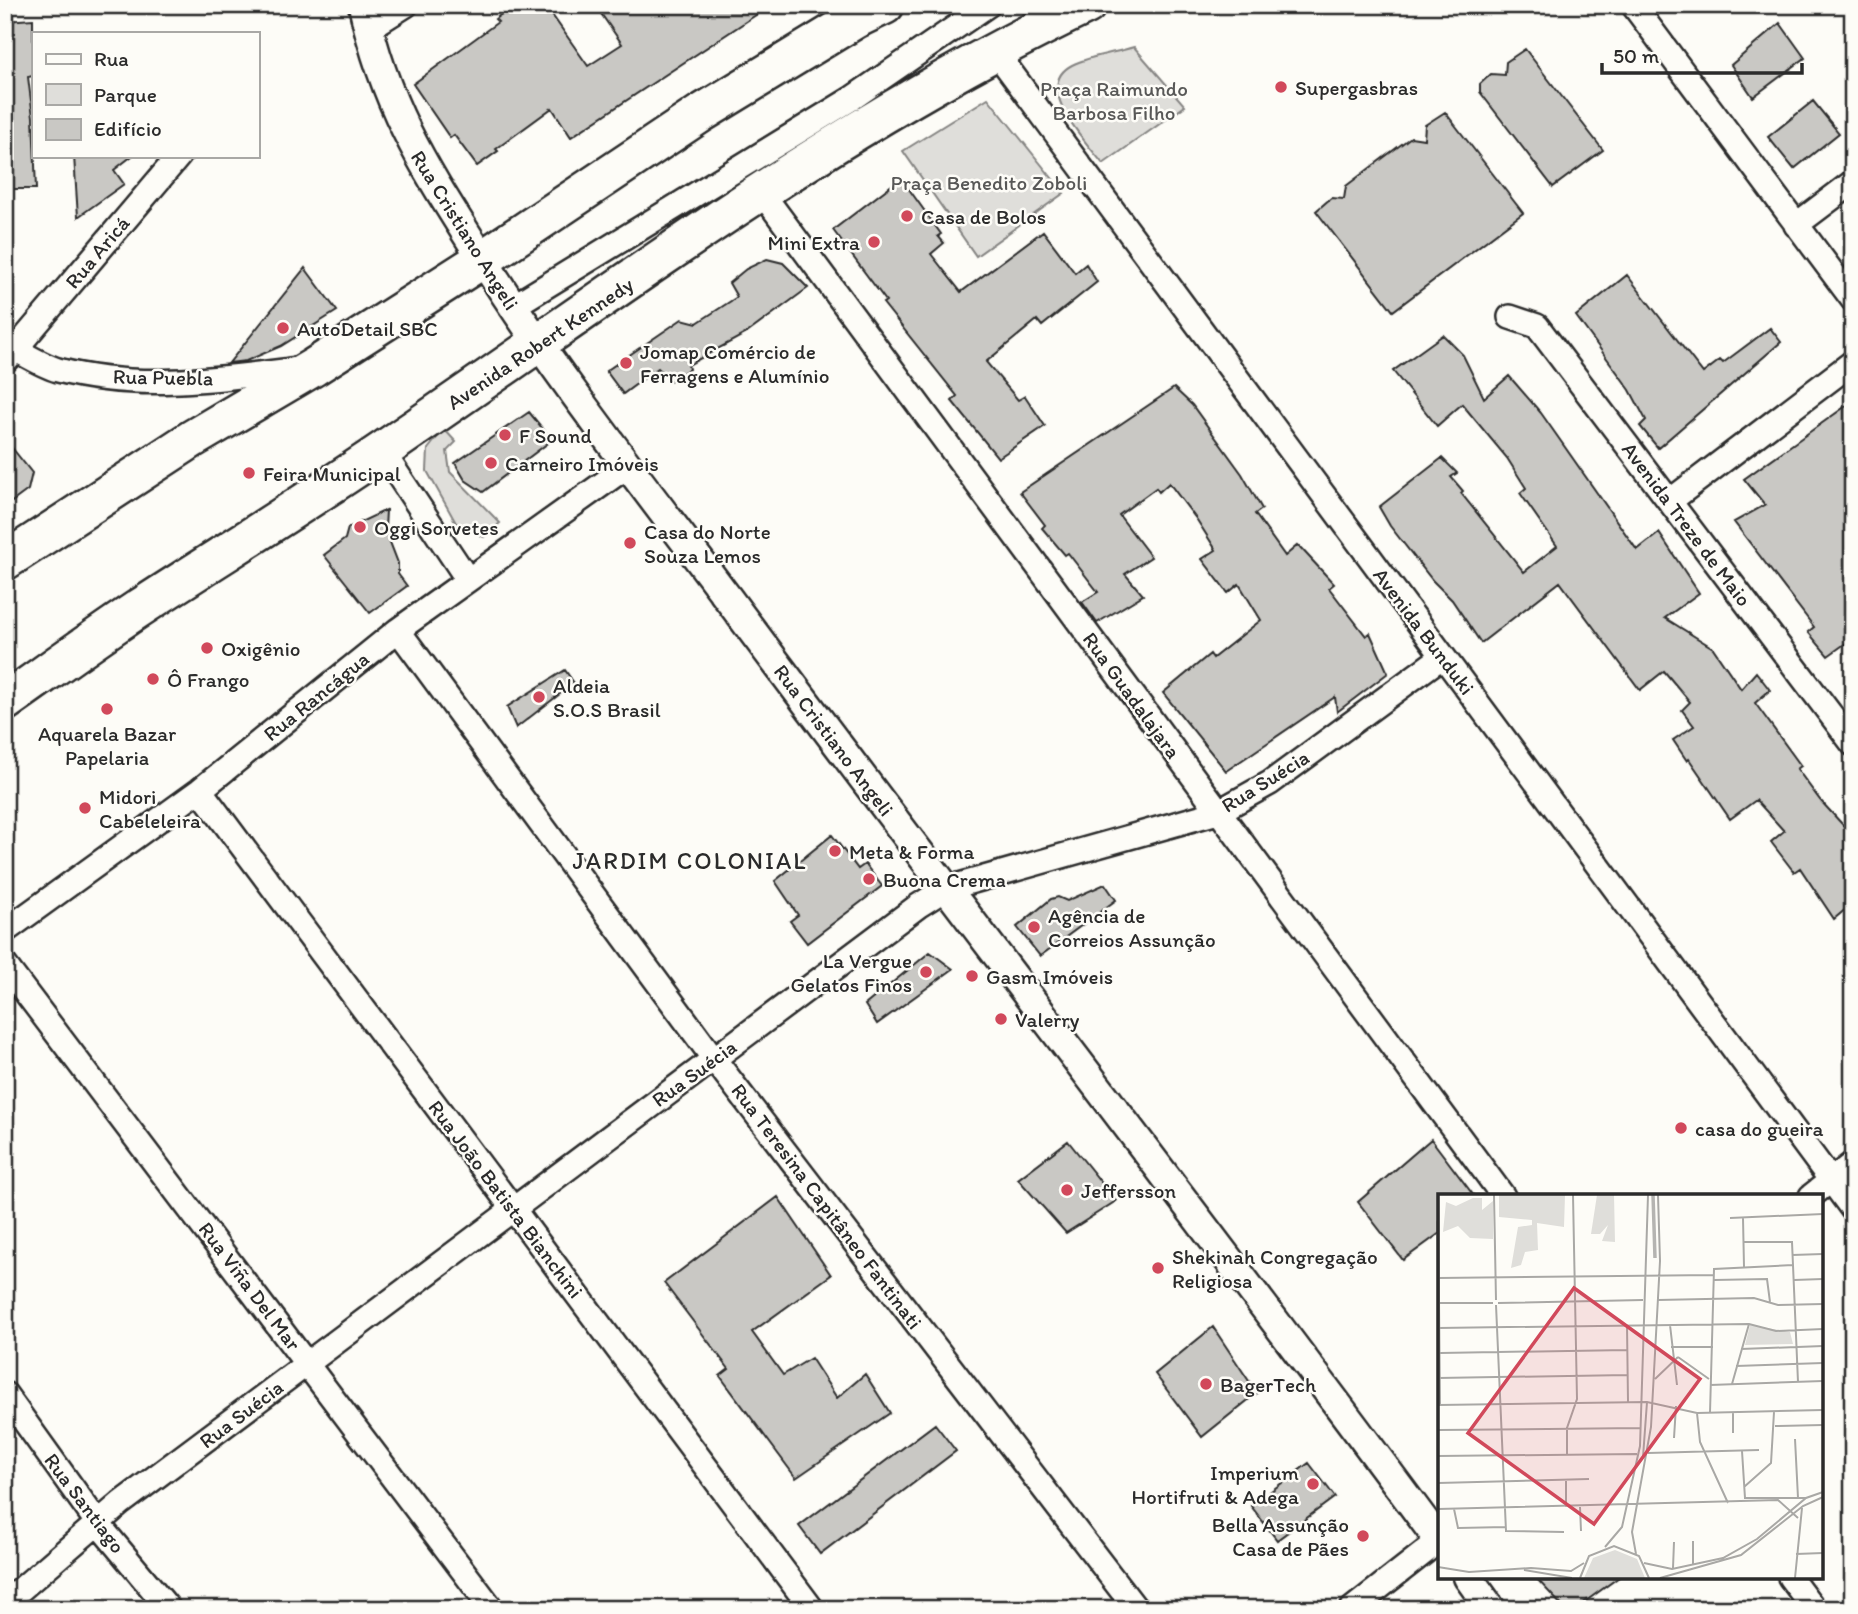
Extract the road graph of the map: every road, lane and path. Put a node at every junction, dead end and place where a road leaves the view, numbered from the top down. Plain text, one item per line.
1 (406, 5) edge
2 (885, 5) edge
3 (988, 5) edge
4 (1087, 5) edge
5 (1633, 5) edge
6 (366, 17) edge
7 (995, 51) junction
8 (177, 158) edge
9 (1853, 182) edge
10 (762, 193) junction
11 (1796, 225) junction
12 (483, 259) junction
13 (1853, 300) edge
14 (512, 307) junction
15 (1510, 317) dead end
16 (538, 343) junction
17 (9, 351) edge
18 (1853, 362) edge
19 (314, 367) junction
20 (382, 452) junction
21 (629, 465) junction
22 (1670, 501) junction
23 (5, 561) edge
24 (468, 580) junction
25 (398, 629) junction
26 (1443, 656) junction
27 (5, 702) edge
28 (1853, 744) edge
29 (200, 790) junction
30 (1218, 812) junction
31 (944, 889) junction
32 (5, 931) edge
33 (5, 965) edge
34 (714, 1059) junction
35 (1853, 1163) edge
36 (1831, 1180) junction
37 (1502, 1194) edge
38 (1814, 1194) edge
39 (514, 1209) junction
40 (1853, 1210) edge
41 (309, 1363) junction
42 (5, 1394) edge
43 (99, 1525) junction
44 (1438, 1540) edge
45 (1438, 1542) edge
46 (1469, 1579) edge
47 (1792, 1579) edge
48 (5, 1603) edge
49 (169, 1609) edge
50 (492, 1609) edge
51 (812, 1609) edge
52 (1136, 1609) edge
53 (1352, 1609) edge
54 (1491, 1609) edge
55 (1814, 1609) edge

1 - 6 street
2 - 12 main road
3 - 14 street, Avenida Robert Kennedy
4 - 7 main road, Avenida Robert Kennedy
5 - 11 street
6 - 12 street, Rua Cristiano Angeli
7 - 10 main road, Avenida Robert Kennedy
7 - 26 street, Avenida Bunduki
8 - 17 street, Rua Aricá
9 - 11 street
10 - 16 main road, Avenida Robert Kennedy
10 - 30 street, Rua Guadalajara
11 - 13 street
12 - 14 street, Rua Cristiano Angeli
12 - 19 main road
14 - 16 street, Rua Cristiano Angeli
15 - 22 street, Avenida Treze de Maio
16 - 20 main road, Avenida Robert Kennedy
16 - 21 street, Rua Cristiano Angeli
17 - 19 street, Rua Puebla
18 - 22 street
19 - 23 main road
20 - 24 street
20 - 27 main road, Avenida Robert Kennedy
21 - 24 street, Rua Rancágua
21 - 31 street, Rua Cristiano Angeli
22 - 28 street, Avenida Treze de Maio
24 - 25 street, Rua Rancágua
25 - 29 street, Rua Rancágua
25 - 34 street, Rua Teresina Capitâneo Fantinati
26 - 30 street, Rua Suécia
26 - 36 street, Avenida Bunduki
29 - 32 street, Rua Rancágua
29 - 39 street, Rua João Batista Bianchini
30 - 31 street, Rua Suécia
30 - 37 street, Rua Guadalajara
31 - 34 street, Rua Suécia
31 - 44 street, Rua Cristiano Angeli
33 - 41 street, Rua Viña Del Mar
34 - 39 street, Rua Suécia
34 - 52 street, Rua Teresina Capitâneo Fantinati
35 - 36 street
36 - 38 street
36 - 40 street, Avenida Bunduki
39 - 41 street, Rua Suécia
39 - 51 street, Rua João Batista Bianchini
41 - 43 street, Rua Suécia
41 - 50 street, Rua Viña Del Mar
42 - 43 street, Rua Santiago
43 - 48 street, Rua Suécia
43 - 49 street, Rua Santiago
45 - 53 street
46 - 54 street
47 - 55 street

